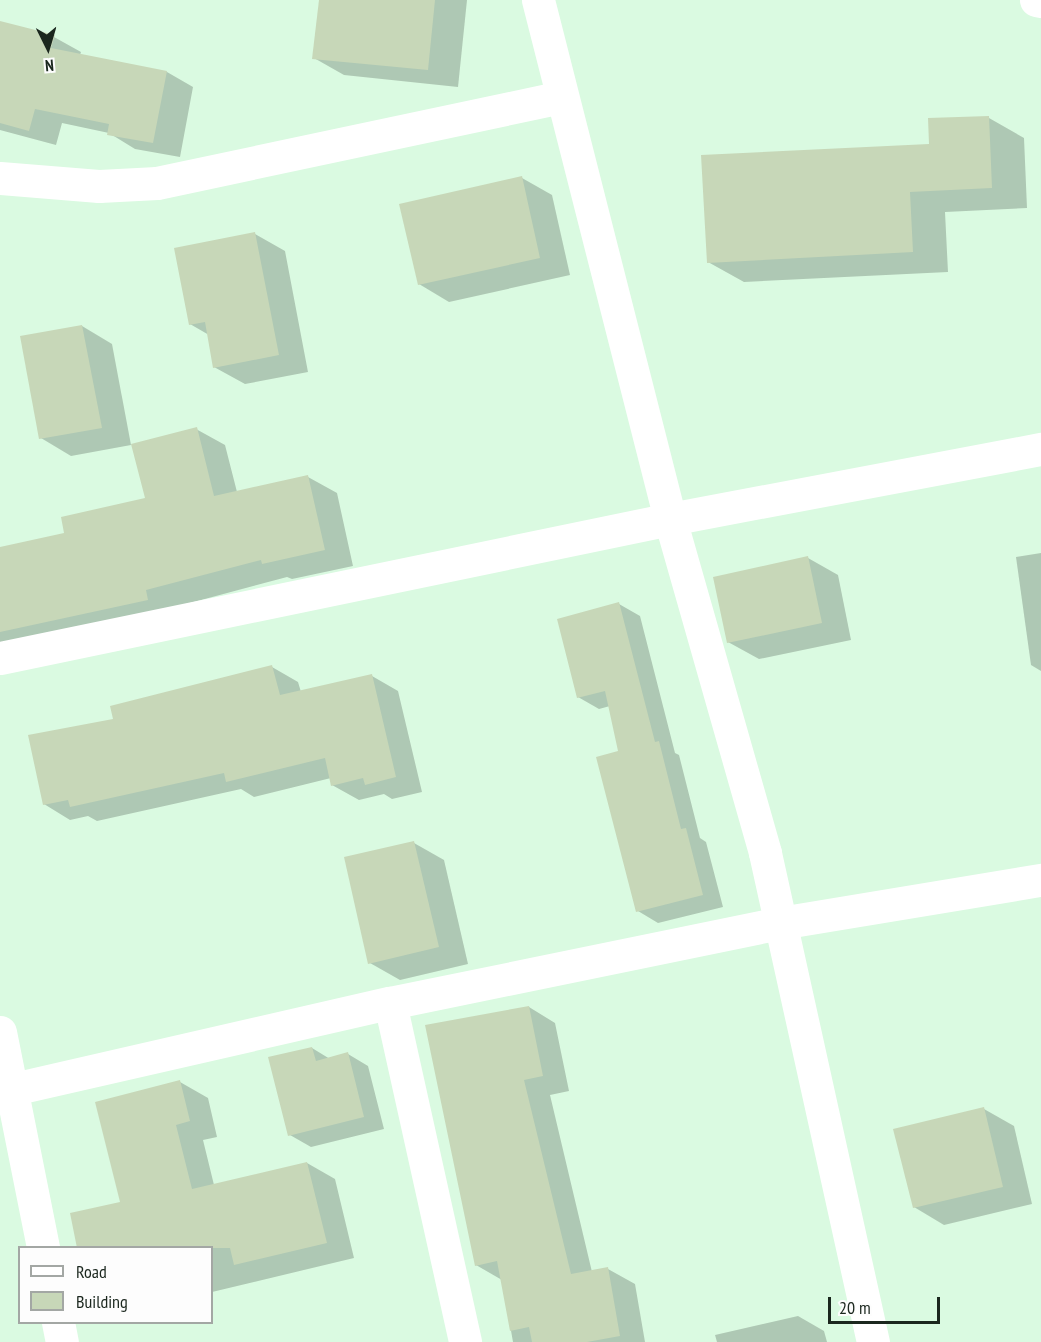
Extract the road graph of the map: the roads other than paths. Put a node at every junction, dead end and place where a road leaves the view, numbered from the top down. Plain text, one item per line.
1 (538, 0) edge
2 (1036, 0) edge
3 (1041, 1) edge
4 (561, 97) junction
5 (0, 178) edge
6 (1041, 449) edge
7 (670, 519) junction
8 (0, 658) edge
9 (1041, 880) edge
10 (780, 923) junction
11 (390, 1003) junction
12 (0, 1032) edge
13 (6, 1091) edge
14 (43, 1246) edge
15 (58, 1324) edge
16 (62, 1342) edge
17 (465, 1342) edge
18 (873, 1342) edge

1 - 4 street
2 - 3 street
4 - 5 street
4 - 7 street
6 - 7 street
7 - 8 street
7 - 10 street
9 - 10 street
10 - 11 street
10 - 18 street
11 - 13 street
11 - 17 street
12 - 13 street
13 - 14 street
15 - 16 street

